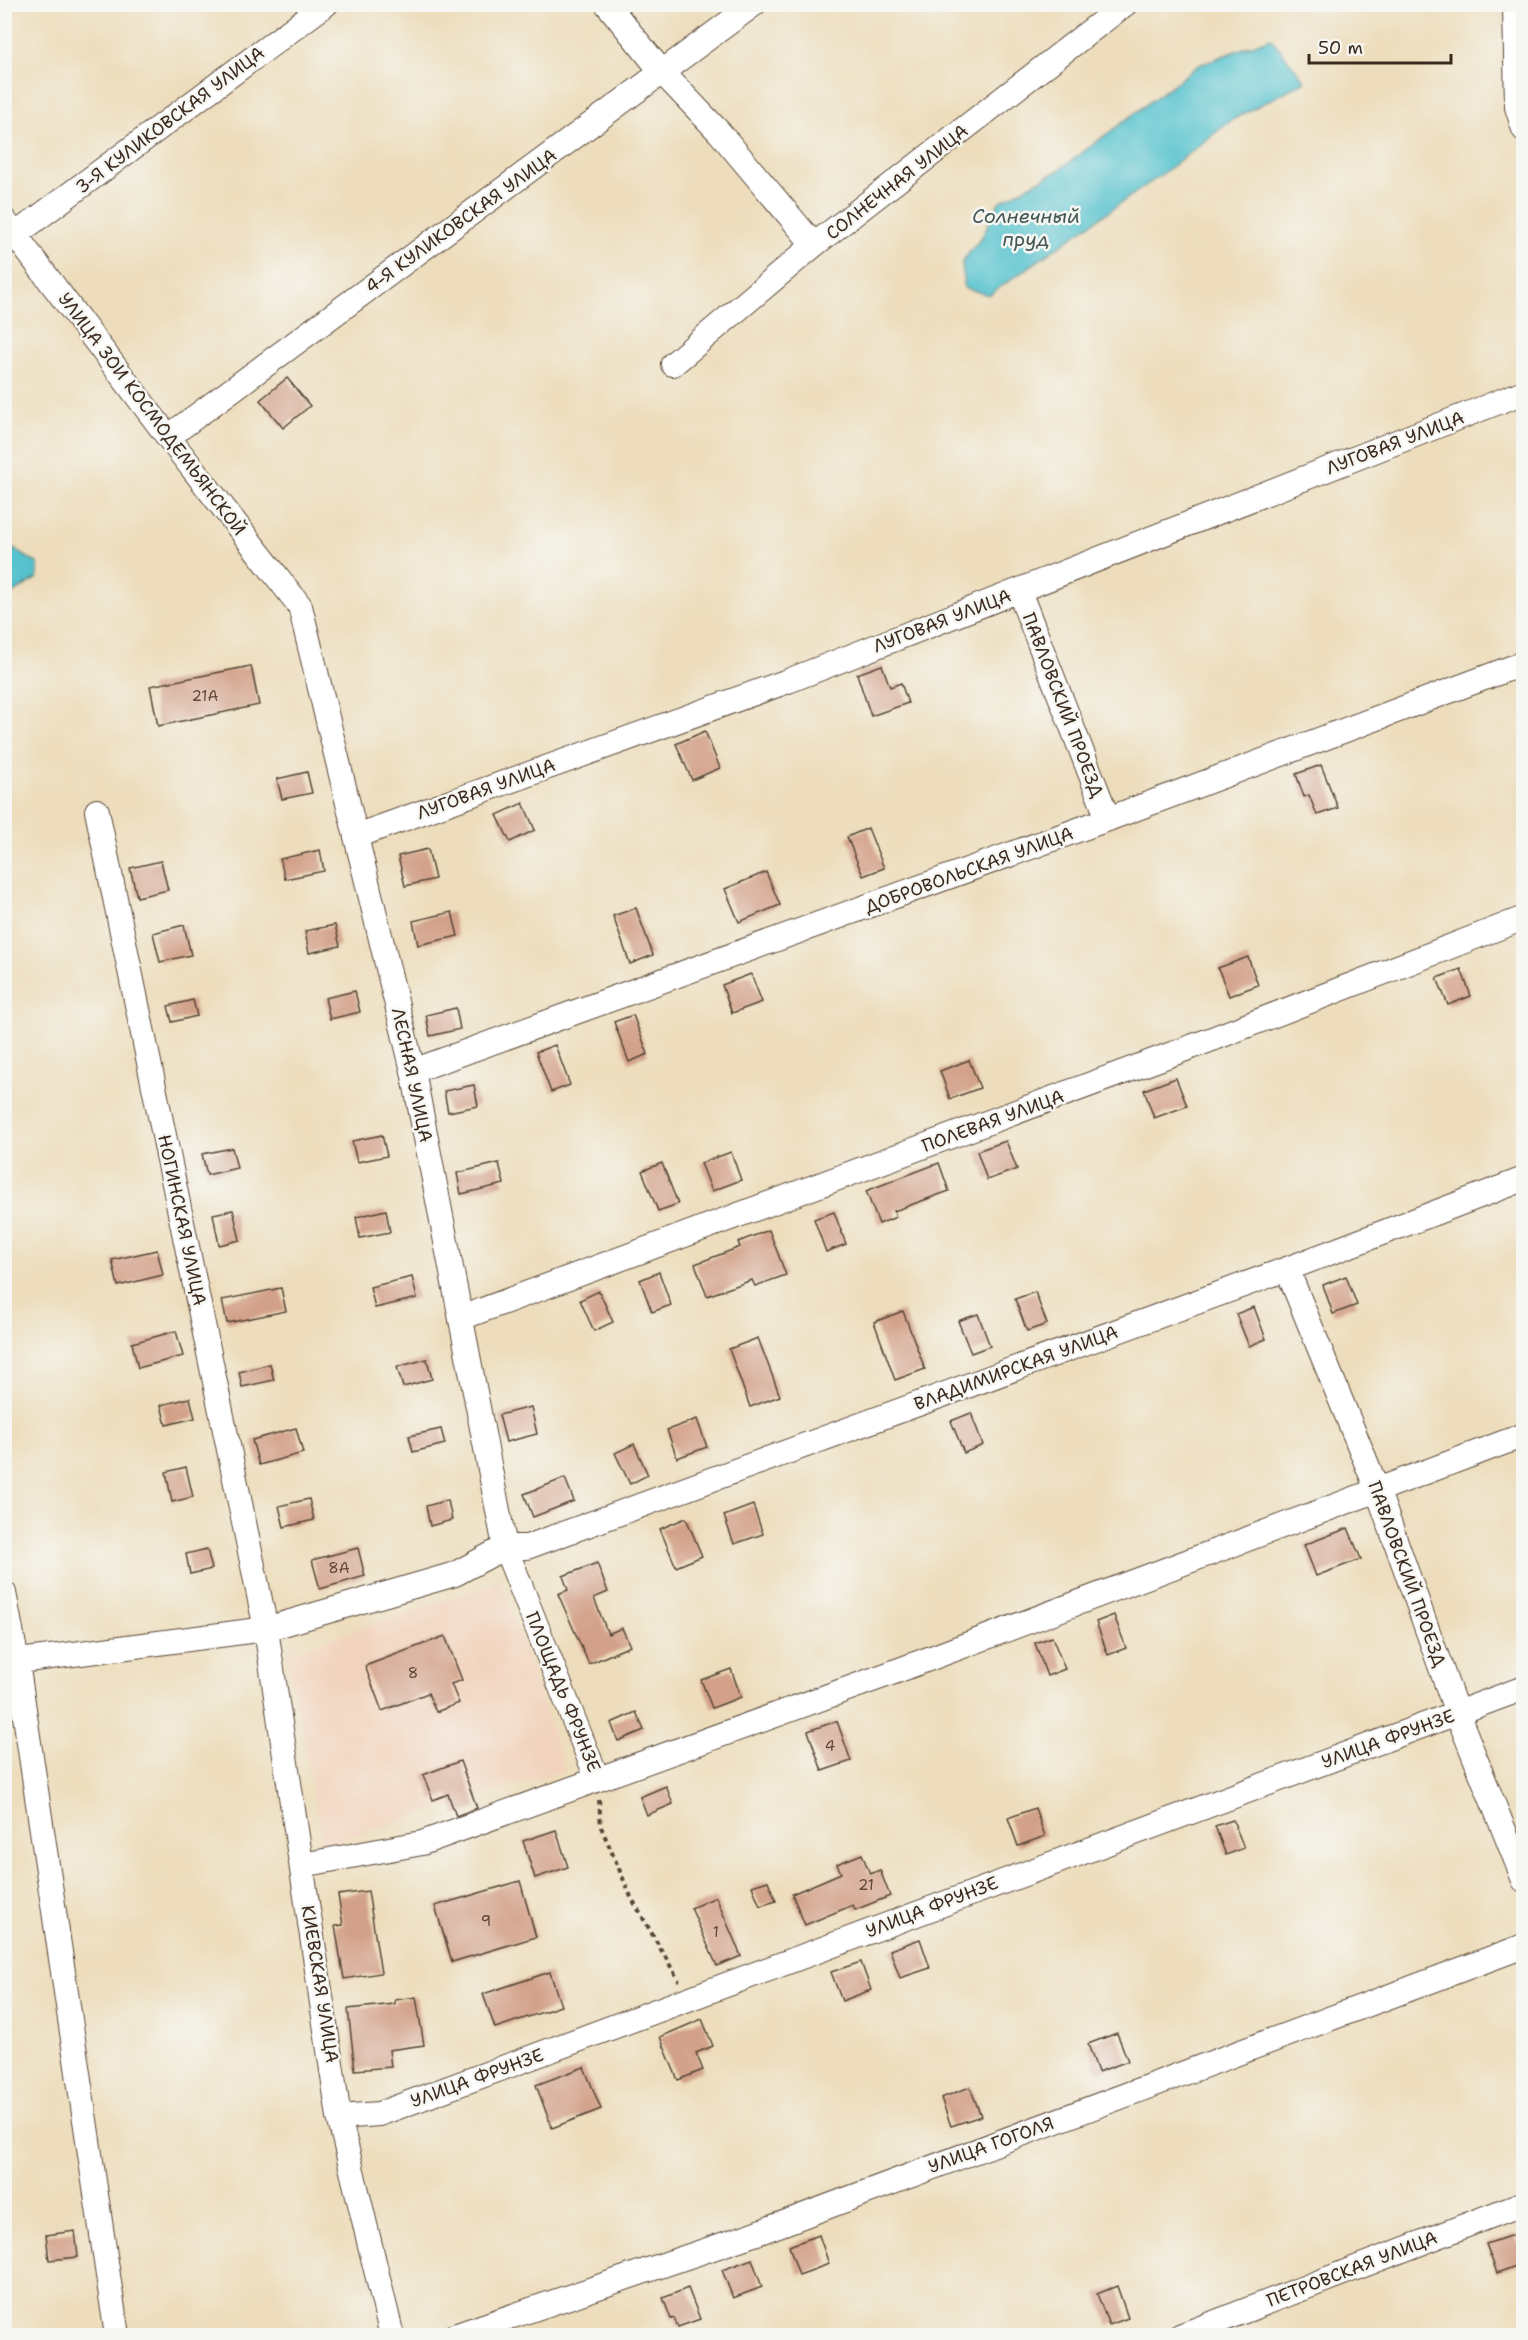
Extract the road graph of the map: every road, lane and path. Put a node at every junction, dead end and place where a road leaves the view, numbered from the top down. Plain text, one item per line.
1 (326, 4) edge
2 (607, 4) edge
3 (754, 4) edge
4 (1125, 4) edge
5 (1515, 4) edge
6 (662, 72) junction
7 (1524, 129) edge
8 (10, 227) edge
9 (814, 245) junction
10 (673, 364) dead end
11 (1524, 392) edge
12 (168, 437) junction
13 (1019, 591) junction
14 (300, 606) joint
15 (1524, 663) edge
16 (97, 811) dead end
17 (1108, 819) junction
18 (356, 836) junction
19 (1524, 918) edge
20 (413, 1071) junction
21 (1524, 1179) edge
22 (1287, 1269) junction
23 (461, 1318) junction
24 (1524, 1435) edge
25 (1377, 1489) junction
26 (505, 1547) junction
27 (4, 1593) edge
28 (266, 1629) junction
29 (11, 1662) edge
30 (1524, 1689) edge
31 (1457, 1713) junction
32 (597, 1778) junction
33 (302, 1865) junction
34 (1524, 1880) edge
35 (1524, 1946) edge
36 (690, 1999) junction
37 (339, 2116) junction
38 (1524, 2203) edge
39 (117, 2336) edge
40 (392, 2336) edge
41 (454, 2336) edge
42 (1180, 2336) edge

1 - 8 street, 3-Я КУЛИКОВСКАЯ УЛИЦА
2 - 6 street
3 - 6 street, 4-Я КУЛИКОВСКАЯ УЛИЦА
4 - 9 street, СОЛНЕЧНАЯ УЛИЦА
5 - 7 street
6 - 9 street
6 - 12 street, 4-Я КУЛИКОВСКАЯ УЛИЦА
8 - 12 street, УЛИЦА ЗОИ КОСМОДЕМЬЯНСКОЙ
9 - 10 street, СОЛНЕЧНАЯ УЛИЦА
11 - 13 street, ЛУГОВАЯ УЛИЦА
12 - 14 street, УЛИЦА ЗОИ КОСМОДЕМЬЯНСКОЙ
13 - 17 street, ПАВЛОВСКИЙ ПРОЕЗД
13 - 18 street, ЛУГОВАЯ УЛИЦА
14 - 18 street, ЛЕСНАЯ УЛИЦА
15 - 17 street, ДОБРОВОЛЬСКАЯ УЛИЦА
16 - 28 street, НОГИНСКАЯ УЛИЦА
17 - 20 street, ДОБРОВОЛЬСКАЯ УЛИЦА
18 - 20 street, ЛЕСНАЯ УЛИЦА
19 - 23 street, ПОЛЕВАЯ УЛИЦА
20 - 23 street, ЛЕСНАЯ УЛИЦА
21 - 22 street, ВЛАДИМИРСКАЯ УЛИЦА
22 - 25 street, ПАВЛОВСКИЙ ПРОЕЗД
22 - 26 street, ВЛАДИМИРСКАЯ УЛИЦА
23 - 26 street, ЛЕСНАЯ УЛИЦА
24 - 25 street
25 - 31 street, ПАВЛОВСКИЙ ПРОЕЗД
25 - 32 street
26 - 28 street
26 - 32 street, ПЛОЩАДЬ ФРУНЗЕ
27 - 29 street
28 - 29 street
28 - 33 street, КИЕВСКАЯ УЛИЦА
29 - 39 street
30 - 31 street, УЛИЦА ФРУНЗЕ
31 - 34 street, ПАВЛОВСКИЙ ПРОЕЗД
31 - 36 street, УЛИЦА ФРУНЗЕ
32 - 33 street
32 - 36 path, ПЛОЩАДЬ ФРУНЗЕ
33 - 37 street, КИЕВСКАЯ УЛИЦА
35 - 41 street, УЛИЦА ГОГОЛЯ
36 - 37 street, УЛИЦА ФРУНЗЕ
37 - 40 street, КИЕВСКАЯ УЛИЦА
38 - 42 street, ПЕТРОВСКАЯ УЛИЦА

